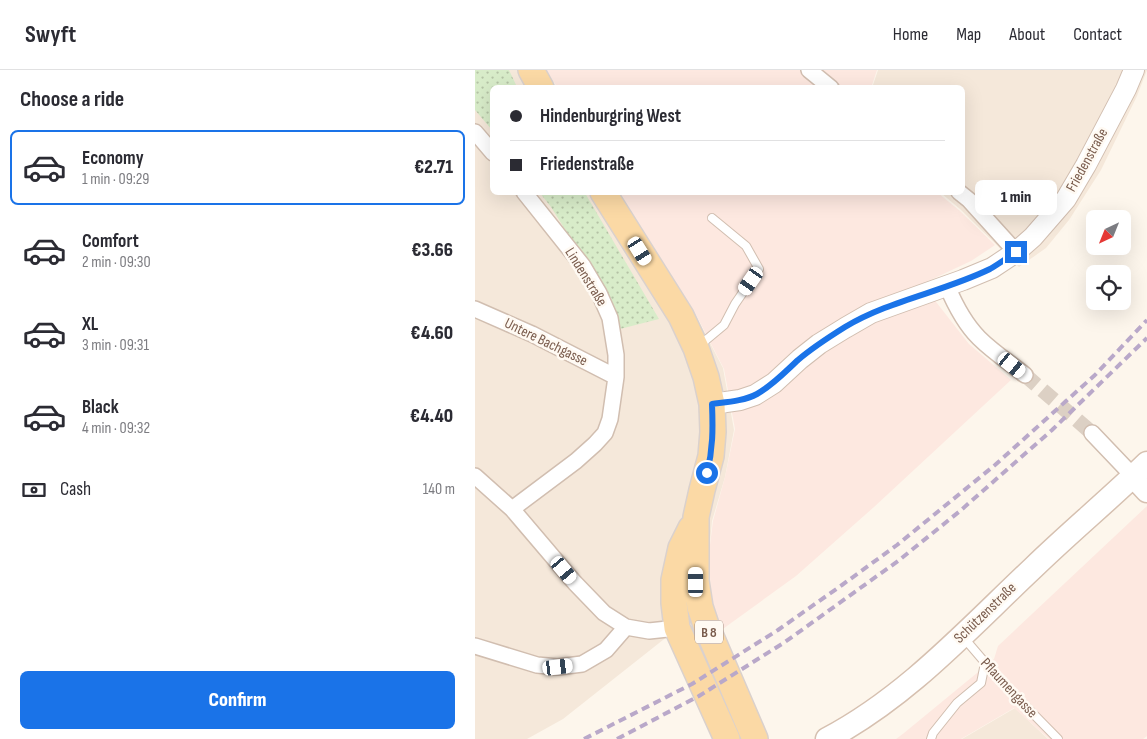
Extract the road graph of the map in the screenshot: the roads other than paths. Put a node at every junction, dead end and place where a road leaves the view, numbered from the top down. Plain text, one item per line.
1 (531, 70) edge
2 (809, 70) edge
3 (1134, 70) edge
4 (539, 85) edge
5 (827, 85) edge
6 (475, 132) edge
7 (490, 150) edge
8 (526, 195) edge
9 (605, 195) edge
10 (963, 195) edge
11 (712, 218) dead end
12 (1016, 252) junction
13 (947, 286) junction
14 (475, 309) edge
15 (696, 348) junction
16 (1025, 374) tunnel mouth
17 (616, 377) junction
18 (712, 404) junction
19 (1092, 433) tunnel mouth
20 (475, 476) edge
21 (1142, 477) edge
22 (512, 509) junction
23 (696, 517) junction
24 (626, 627) junction
25 (677, 628) junction
26 (961, 636) junction
27 (475, 646) edge
28 (985, 663) junction
29 (836, 736) edge
30 (727, 739) edge
31 (755, 739) edge
32 (931, 739) edge
33 (1058, 739) edge

1 - 4 main road
2 - 5 street
3 - 12 street, Friedenstraße
6 - 7 street
8 - 17 street, Lindenstraße
9 - 15 main road, B 8
10 - 12 street
11 - 15 lane
12 - 13 street, Friedenstraße
13 - 16 street
13 - 18 street, Friedenstraße
14 - 17 street, Untere Bachgasse
15 - 18 main road, B 8
17 - 22 street, Lindenstraße
18 - 23 main road, B 8
19 - 21 street
20 - 22 street
21 - 26 main road, Schützenstraße
22 - 24 street
23 - 25 main road, B 8
23 - 31 main road, B 8
24 - 25 street
24 - 27 street
25 - 30 main road, B 8
26 - 28 lane, Pflaumengasse
26 - 29 main road, Schützenstraße
28 - 32 lane
28 - 33 lane, Pflaumengasse

